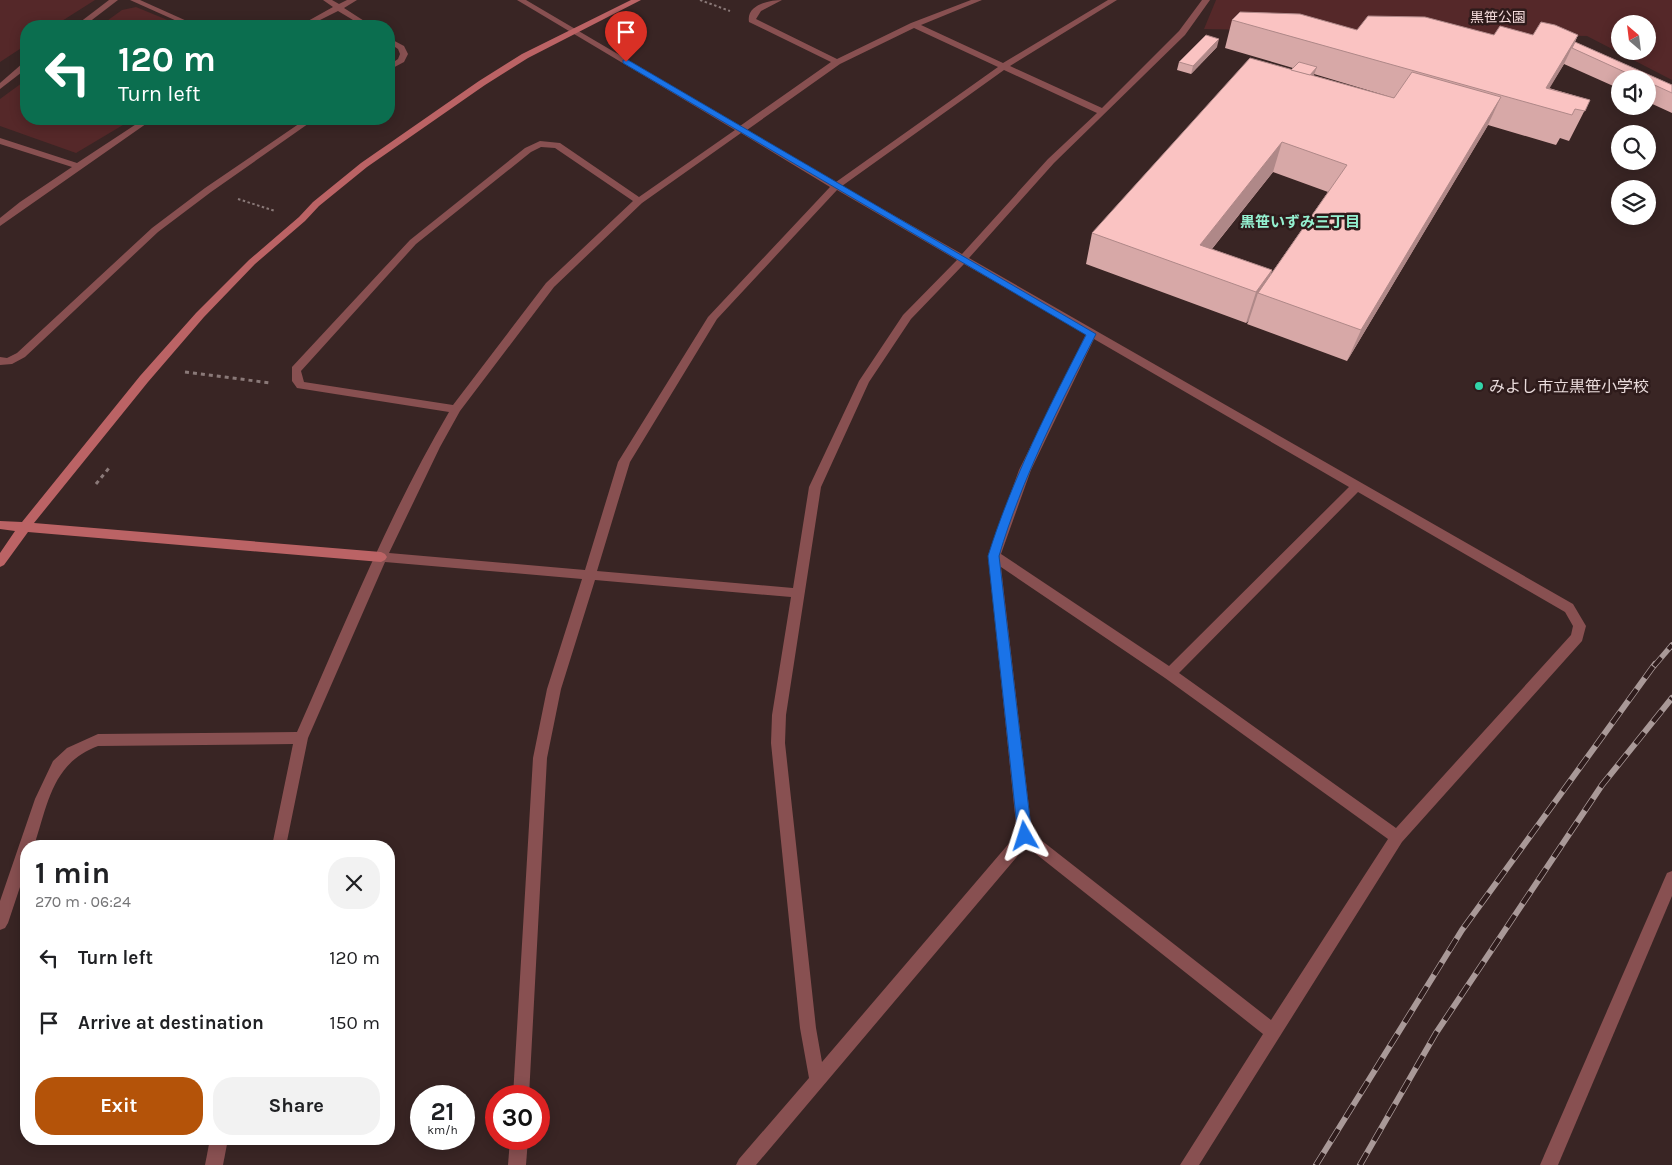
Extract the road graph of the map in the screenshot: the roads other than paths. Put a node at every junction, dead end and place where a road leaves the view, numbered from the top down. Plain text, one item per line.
1 (114, 0) edge
2 (134, 0) edge
3 (328, 0) edge
4 (353, 0) edge
5 (521, 0) edge
6 (637, 0) edge
7 (778, 0) edge
8 (978, 0) edge
9 (1113, 0) edge
10 (1206, 0) edge
11 (338, 7) junction
12 (87, 20) edge
13 (180, 20) edge
14 (315, 20) edge
15 (359, 20) edge
16 (914, 25) junction
17 (576, 32) junction
18 (395, 44) edge
19 (837, 62) junction
20 (395, 64) edge
21 (1004, 66) junction
22 (20, 70) edge
23 (0, 87) edge
24 (1103, 112) junction
25 (139, 125) edge
26 (302, 125) edge
27 (742, 130) junction
28 (0, 140) edge
29 (77, 166) junction
30 (836, 186) junction
31 (639, 201) junction
32 (0, 223) edge
33 (963, 259) junction
34 (1091, 334) junction
35 (0, 361) edge
36 (456, 408) junction
37 (1357, 486) junction
38 (0, 525) edge
39 (24, 528) junction
40 (994, 556) junction
41 (381, 557) junction
42 (0, 562) edge
43 (590, 576) junction
44 (798, 593) junction
45 (1170, 674) junction
46 (301, 738) junction
47 (1025, 836) junction
48 (1397, 837) junction
49 (29, 840) edge
50 (280, 840) edge
51 (20, 867) edge
52 (1672, 878) edge
53 (0, 923) edge
54 (1273, 1032) junction
55 (817, 1078) junction
56 (522, 1085) edge
57 (218, 1145) edge
58 (518, 1150) edge
59 (214, 1165) edge
60 (517, 1165) edge
61 (745, 1165) edge
62 (1189, 1165) edge
63 (1549, 1165) edge

1 - 12 street
2 - 13 street
3 - 11 street
4 - 11 street
5 - 17 street
6 - 17 street
7 - 19 street
8 - 16 street
9 - 21 street
10 - 24 street
11 - 14 street
11 - 15 street
16 - 19 street
16 - 21 street
17 - 27 street
17 - 39 street
18 - 20 street
19 - 27 street
21 - 24 street
21 - 30 street
22 - 23 street
24 - 33 street
25 - 29 street
26 - 35 street
27 - 30 street
27 - 31 street
28 - 29 street
29 - 32 street
30 - 33 street
30 - 43 street
31 - 36 street
31 - 36 street
33 - 34 street
33 - 44 street
34 - 37 street
34 - 40 street
36 - 41 street
37 - 45 street
37 - 48 street
38 - 39 street
39 - 41 street
39 - 42 street
40 - 45 street
40 - 47 street
41 - 43 street
41 - 46 street
43 - 44 street
43 - 56 street
44 - 55 street
45 - 48 street
46 - 49 street
46 - 50 street
47 - 54 street
47 - 55 street
48 - 54 street
51 - 53 street
52 - 63 street
54 - 62 street
55 - 61 street
57 - 59 street
58 - 60 street

